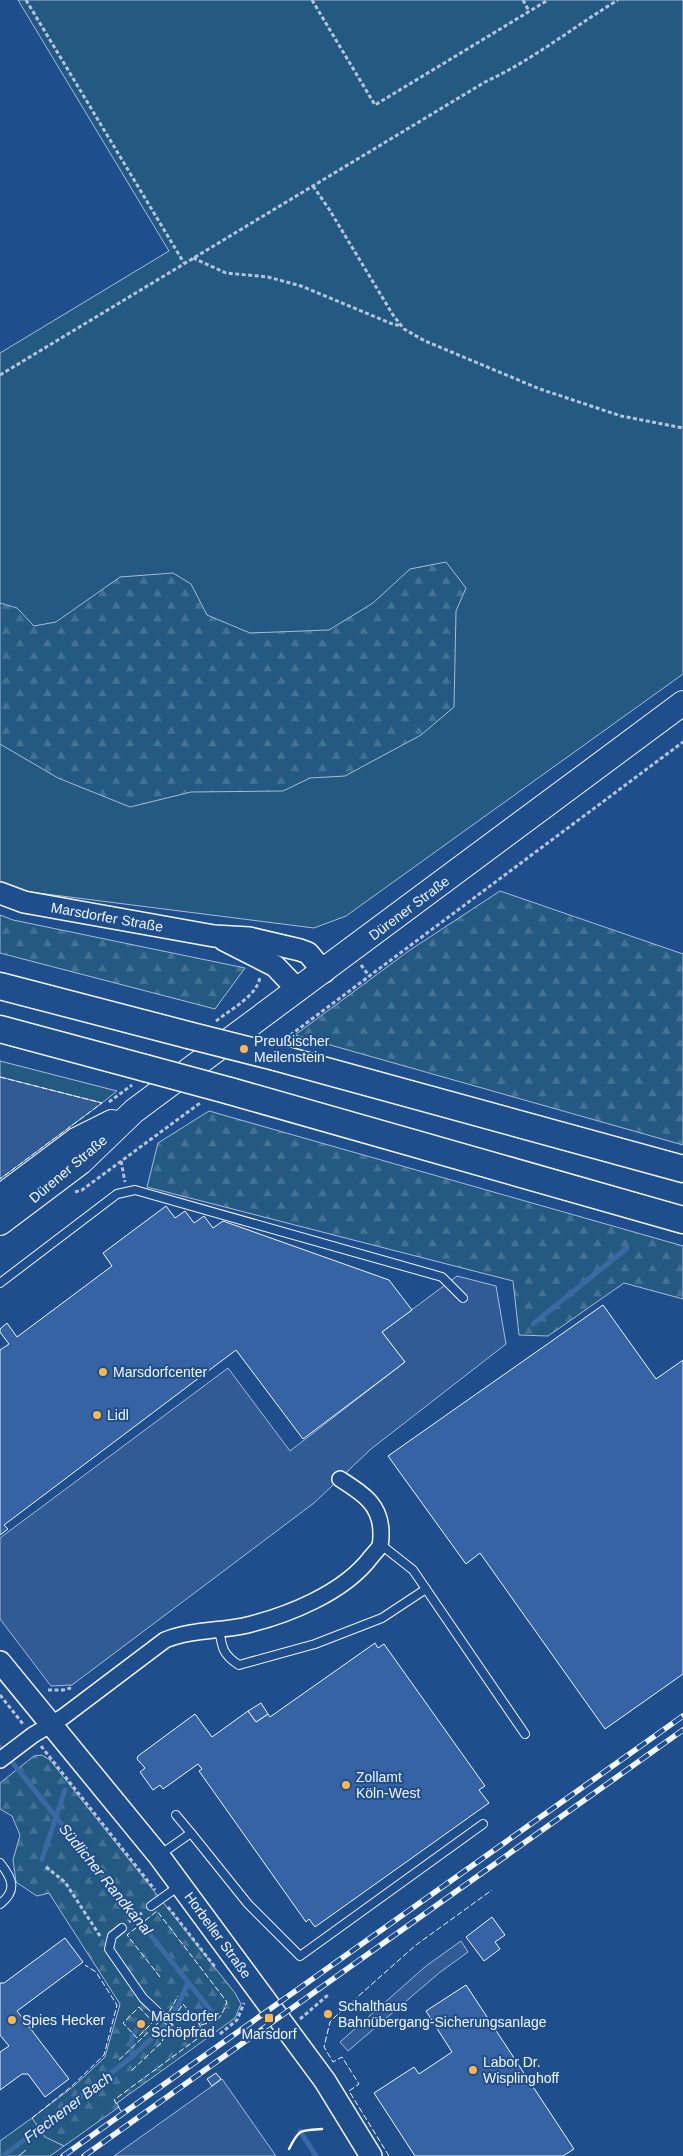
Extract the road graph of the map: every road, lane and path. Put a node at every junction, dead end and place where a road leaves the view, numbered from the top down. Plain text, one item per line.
1 (26, 0) edge
2 (312, 0) edge
3 (523, 0) edge
4 (547, 0) edge
5 (618, 0) edge
6 (530, 11) junction
7 (313, 186) junction
8 (193, 258) junction
9 (184, 263) junction
10 (401, 325) junction
11 (0, 375) edge
12 (683, 428) edge
13 (683, 703) edge
14 (683, 742) edge
15 (0, 893) edge
16 (214, 936) junction
17 (324, 972) junction
18 (0, 986) edge
19 (298, 990) junction
20 (0, 1029) edge
21 (280, 1048) junction
22 (219, 1094) junction
23 (134, 1111) junction
24 (184, 1115) dead end
25 (121, 1162) dead end
26 (683, 1169) edge
27 (127, 1192) junction
28 (0, 1197) edge
29 (683, 1220) edge
30 (0, 1224) edge
31 (0, 1283) edge
32 (463, 1298) dead end
33 (340, 1480) dead end
34 (380, 1544) junction
35 (426, 1588) junction
36 (219, 1629) junction
37 (0, 1662) edge
38 (0, 1695) edge
39 (52, 1725) junction
40 (525, 1734) dead end
41 (32, 1735) junction
42 (0, 1760) edge
43 (176, 1815) dead end
44 (483, 1824) dead end
45 (191, 1833) junction
46 (159, 1856) junction
47 (0, 1863) edge
48 (46, 1867) dead end
49 (181, 1885) junction
50 (162, 1898) junction
51 (0, 1904) edge
52 (151, 1906) joint
53 (122, 1928) joint
54 (108, 1949) junction
55 (221, 1973) dead end
56 (328, 1995) dead end
57 (238, 1996) dead end
58 (163, 2017) dead end
59 (210, 2018) dead end
60 (198, 2023) dead end
61 (170, 2024) dead end
62 (288, 2029) junction
63 (220, 2034) dead end
64 (182, 2035) dead end
65 (371, 2156) edge

1 - 9 path
2 - 6 path
3 - 6 path
4 - 6 path
5 - 7 path
7 - 8 path
7 - 10 path
8 - 9 path
8 - 10 path
9 - 11 path
10 - 12 path
13 - 17 main road, Dürener Straße
14 - 21 path
15 - 16 main road, Marsdorfer Straße
16 - 17 main road, Marsdorfer Straße
16 - 19 main road, Marsdorfer Straße
17 - 19 main road, Dürener Straße
18 - 21 highway, bridge
19 - 23 main road, Dürener Straße
20 - 22 highway, bridge
21 - 26 highway
22 - 24 path
22 - 29 highway
23 - 28 main road, Dürener Straße
23 - 30 main road, Dürener Straße
25 - 27 path
27 - 31 lane
27 - 32 lane
33 - 34 street
34 - 35 lane
34 - 36 street
35 - 36 lane
35 - 40 lane
36 - 39 street
37 - 39 main road, Horbeller Straße
38 - 41 path
39 - 41 street
39 - 46 main road, Horbeller Straße
41 - 42 street
41 - 50 path
43 - 45 lane
44 - 45 lane
45 - 46 lane
46 - 49 main road, Horbeller Straße
47 - 51 lane
48 - 54 path
49 - 50 lane
49 - 62 main road, Horbeller Straße
50 - 52 lane
50 - 55 path
52 - 53 path
53 - 54 lane
54 - 58 lane
56 - 62 path
57 - 63 path
59 - 60 path
61 - 64 path
62 - 65 main road, Horbeller Straße

